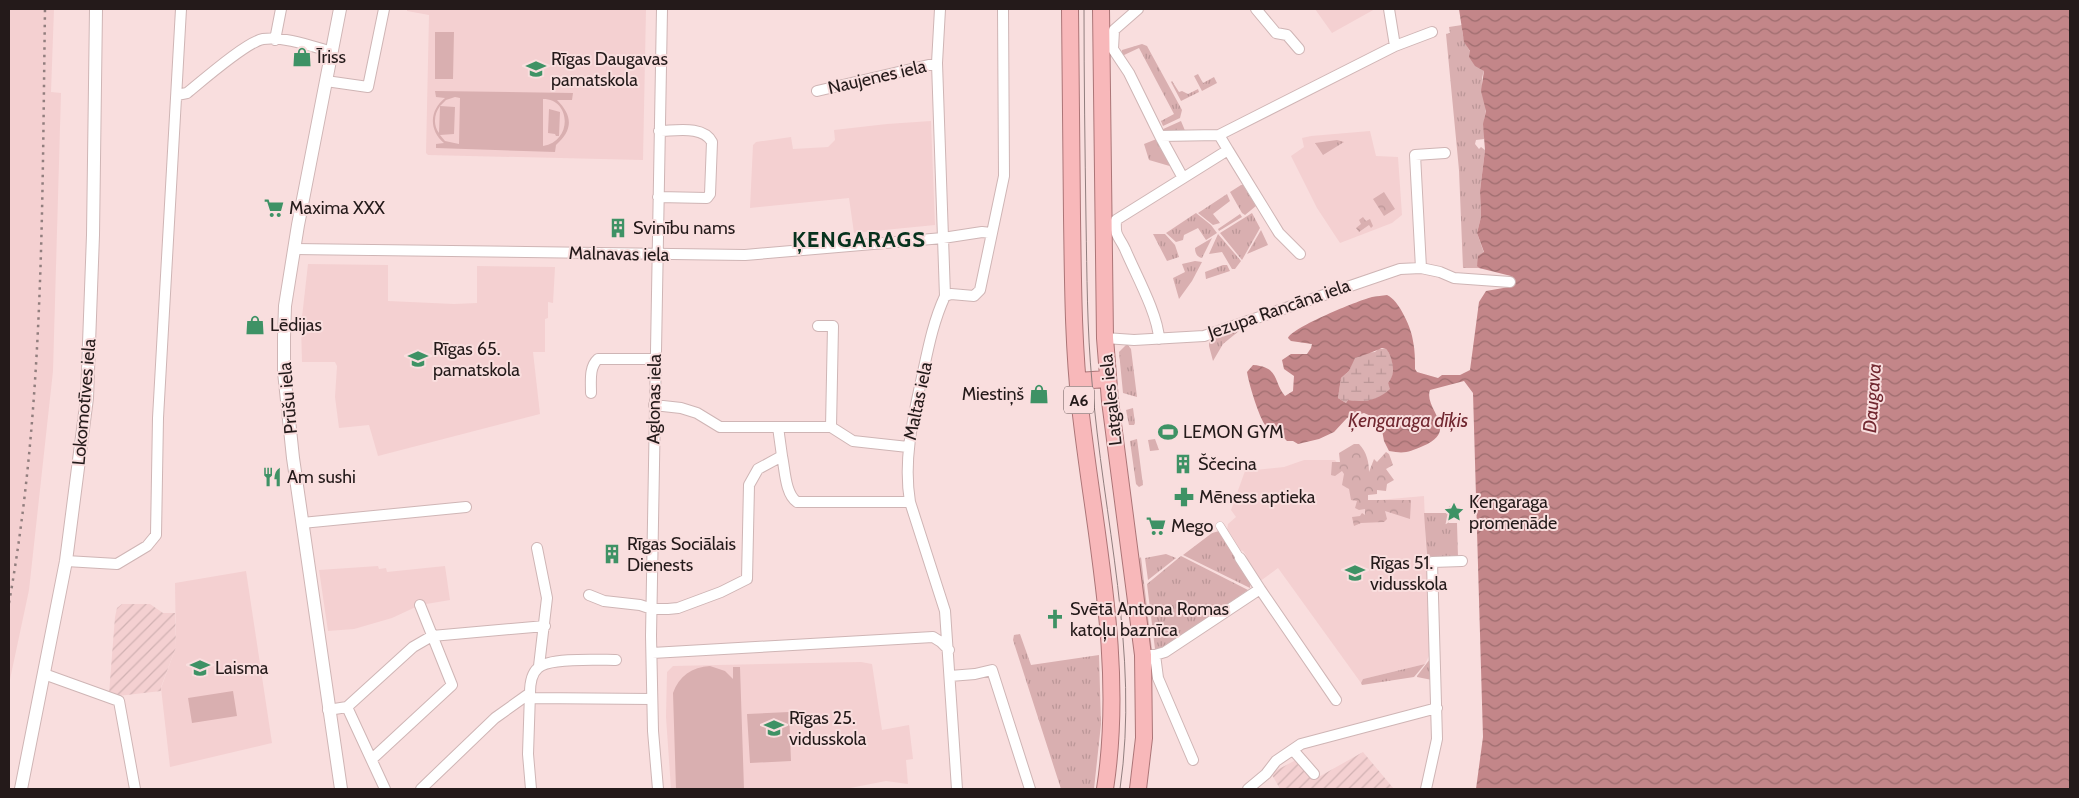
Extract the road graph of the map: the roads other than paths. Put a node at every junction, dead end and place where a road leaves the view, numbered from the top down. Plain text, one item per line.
1 (96, 9) edge
2 (181, 9) edge
3 (281, 9) edge
4 (340, 9) edge
5 (384, 9) edge
6 (662, 9) edge
7 (940, 9) edge
8 (1002, 9) edge
9 (1070, 9) edge
10 (1101, 9) edge
11 (1138, 9) edge
12 (1256, 9) edge
13 (1389, 9) edge
14 (1432, 32) dead end
15 (1107, 39) junction
16 (275, 40) junction
17 (1395, 46) junction
18 (1299, 48) dead end
19 (332, 52) junction
20 (937, 63) junction
21 (326, 81) junction
22 (817, 91) dead end
23 (177, 94) junction
24 (659, 131) junction
25 (1219, 135) junction
26 (1160, 136) junction
27 (1228, 150) junction
28 (1445, 153) dead end
29 (1183, 178) junction
30 (658, 197) junction
31 (1110, 228) junction
32 (991, 233) junction
33 (943, 238) junction
34 (294, 250) junction
35 (1300, 254) dead end
36 (657, 255) junction
37 (1421, 268) junction
38 (1510, 282) dead end
39 (945, 296) junction
40 (818, 326) dead end
41 (1105, 338) junction
42 (1159, 339) junction
43 (655, 359) junction
44 (1107, 378) junction
45 (1078, 381) junction
46 (591, 393) dead end
47 (654, 405) junction
48 (778, 427) junction
49 (831, 427) junction
50 (908, 447) junction
51 (782, 456) junction
52 (910, 502) junction
53 (466, 507) dead end
54 (302, 523) junction
55 (1220, 526) dead end
56 (537, 548) dead end
57 (1240, 558) joint
58 (66, 561) junction
59 (1462, 561) dead end
60 (1260, 589) junction
61 (589, 596) dead end
62 (420, 606) dead end
63 (652, 609) junction
64 (947, 620) junction
65 (545, 626) junction
66 (432, 636) junction
67 (932, 637) junction
68 (949, 650) junction
69 (652, 653) junction
70 (1149, 655) junction
71 (616, 660) dead end
72 (539, 666) junction
73 (44, 674) junction
74 (950, 676) junction
75 (530, 696) junction
76 (652, 699) junction
77 (1336, 700) dead end
78 (347, 708) junction
79 (1437, 708) junction
80 (328, 710) junction
81 (1292, 750) junction
82 (372, 759) junction
83 (1193, 760) dead end
84 (1314, 774) dead end
85 (21, 789) edge
86 (135, 789) edge
87 (341, 789) edge
88 (385, 789) edge
89 (421, 789) edge
90 (531, 789) edge
91 (658, 789) edge
92 (957, 789) edge
93 (1030, 789) edge
94 (1106, 789) edge
95 (1138, 789) edge
96 (1248, 789) edge
97 (1426, 789) edge

1 - 58 street, Lokomotīves iela
2 - 23 street
3 - 16 street
4 - 19 street, Prūšu iela
5 - 21 street
6 - 24 street, Aglonas iela
7 - 20 street, Maltas iela
8 - 32 street
9 - 45 highway, Latgales iela / A6
10 - 15 highway, Latgales iela / A6
11 - 15 street
12 - 18 street
13 - 17 street
14 - 17 street
15 - 26 street
15 - 31 highway, Latgales iela / A6
16 - 19 street
16 - 23 street
17 - 25 street
19 - 21 street, Prūšu iela
20 - 22 street, Naujenes iela
20 - 33 street, Maltas iela
21 - 34 street, Prūšu iela
23 - 58 street
24 - 30 street, Aglonas iela
24 - 30 street
25 - 26 street
25 - 27 street
26 - 29 street
27 - 29 street
27 - 35 street
28 - 37 street
29 - 31 street
30 - 36 street, Aglonas iela
31 - 41 highway, Latgales iela / A6
31 - 42 street
32 - 33 street, Malnavas iela
32 - 39 street
33 - 36 street, Malnavas iela
33 - 39 street, Maltas iela
34 - 36 street, Malnavas iela
34 - 54 street, Prūšu iela
36 - 43 street, Aglonas iela
37 - 38 street, Jezupa Rancāna iela
37 - 42 street, Jezupa Rancāna iela
39 - 50 street, Maltas iela
40 - 49 street
41 - 42 street, Jezupa Rancāna iela
41 - 44 highway, Latgales iela / A6
43 - 46 street
43 - 47 street, Aglonas iela
44 - 45 highway
44 - 70 highway, Latgales iela / A6
45 - 94 highway, Latgales iela / A6
47 - 48 street
47 - 63 street, Aglonas iela
48 - 49 street
48 - 51 street
49 - 50 street
50 - 52 street, Maltas iela
51 - 52 street
51 - 63 street
52 - 64 street, Maltas iela
53 - 54 street
54 - 80 street, Prūšu iela
55 - 57 street
56 - 65 street
57 - 60 street
58 - 73 street, Lokomotīves iela
59 - 79 street
60 - 70 street
60 - 77 street
61 - 63 street
62 - 66 street
63 - 69 street, Aglonas iela
64 - 67 street
64 - 68 street, Maltas iela
65 - 66 street
65 - 72 street
66 - 78 street
66 - 82 street
67 - 68 street
67 - 69 street
68 - 74 street, Maltas iela
69 - 76 street, Aglonas iela
70 - 83 street
70 - 95 highway, Latgales iela / A6
71 - 72 street
72 - 75 street
73 - 85 street, Lokomotīves iela
73 - 86 street
74 - 92 street, Maltas iela
74 - 93 street
75 - 76 street
75 - 89 street
75 - 90 street
76 - 91 street, Aglonas iela
78 - 80 street
78 - 82 street
79 - 81 street
79 - 97 street
80 - 87 street, Prūšu iela
81 - 84 street
81 - 96 street
82 - 88 street

